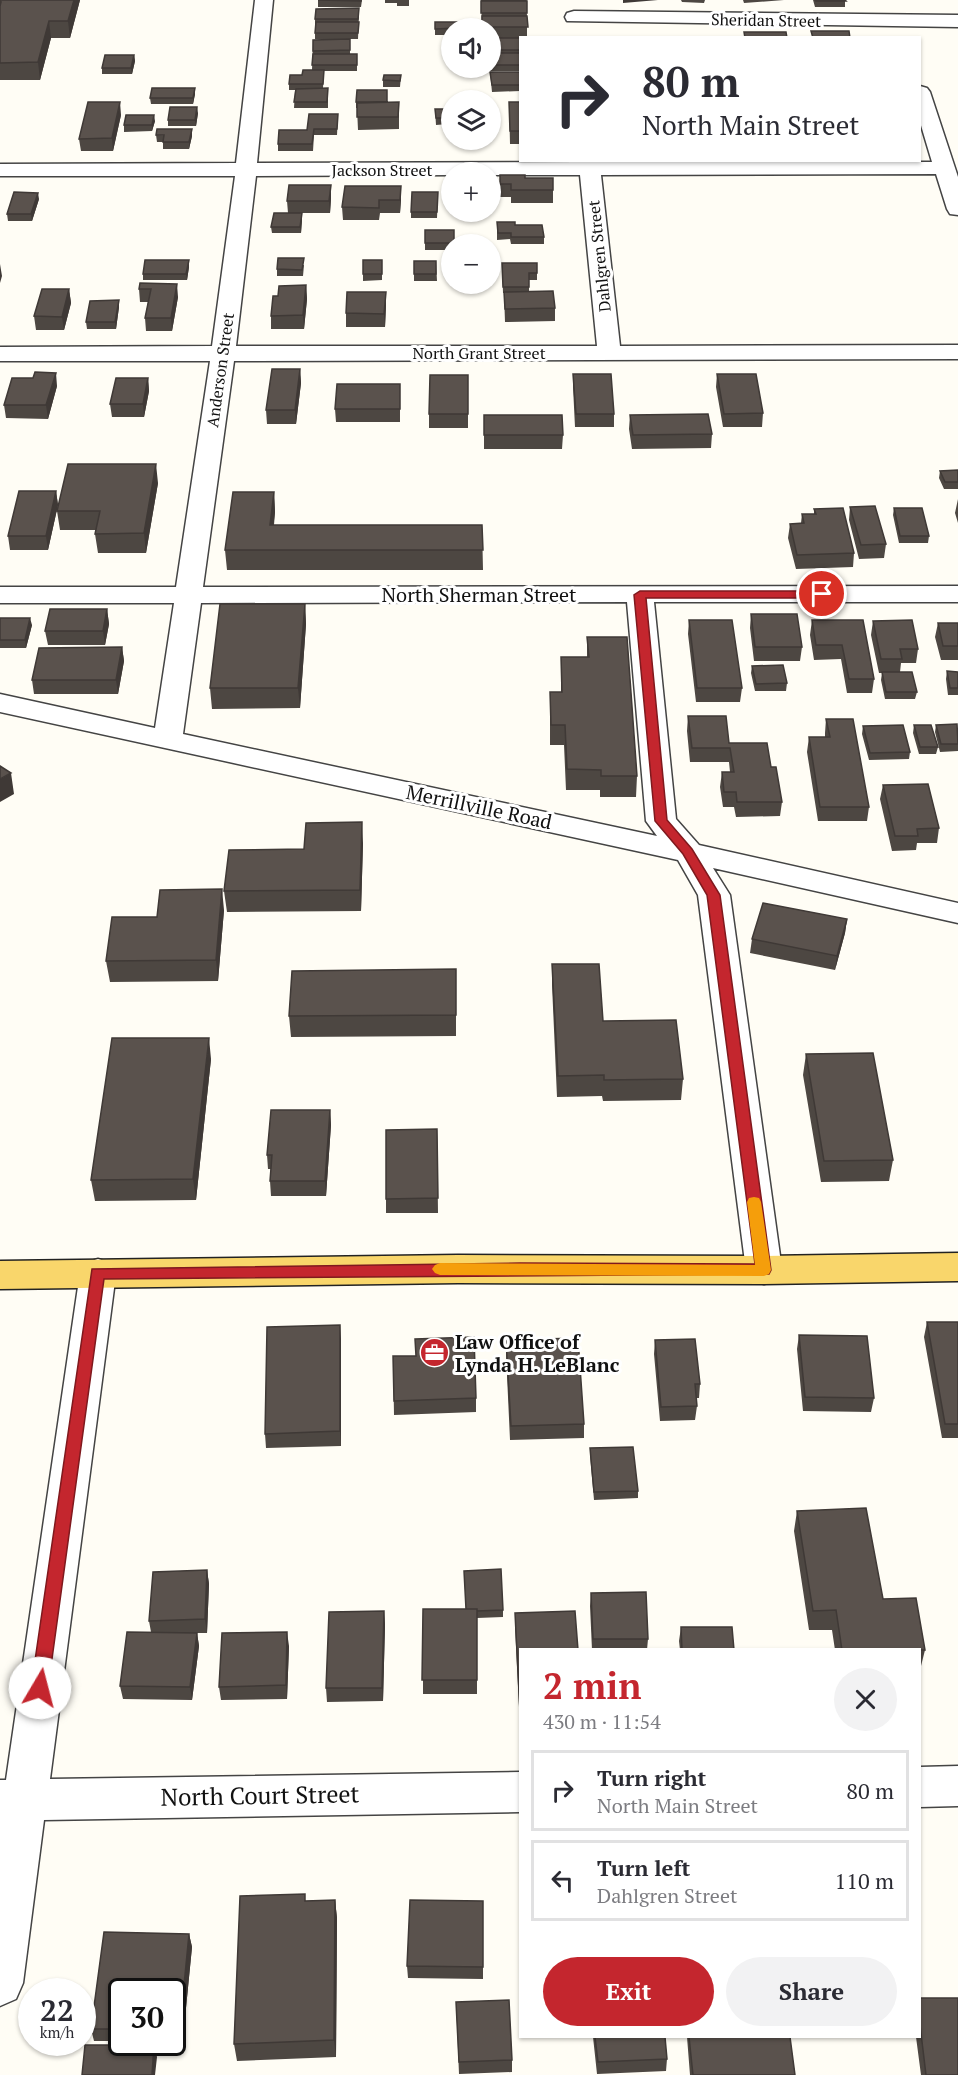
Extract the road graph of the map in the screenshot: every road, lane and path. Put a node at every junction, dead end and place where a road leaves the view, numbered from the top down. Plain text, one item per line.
1 (264, 0) edge
2 (889, 0) edge
3 (573, 9) edge
4 (958, 21) edge
5 (899, 29) edge
6 (576, 36) edge
7 (921, 95) edge
8 (589, 165) edge
9 (945, 168) junction
10 (0, 170) edge
11 (246, 171) junction
12 (958, 209) edge
13 (609, 352) junction
14 (958, 352) edge
15 (0, 354) edge
16 (223, 354) junction
17 (958, 594) edge
18 (0, 595) edge
19 (188, 595) junction
20 (640, 595) junction
21 (0, 703) edge
22 (168, 740) junction
23 (688, 852) junction
24 (958, 913) edge
25 (958, 1267) edge
26 (764, 1270) junction
27 (98, 1273) junction
28 (0, 1275) edge
29 (958, 1786) edge
30 (921, 1787) edge
31 (519, 1792) edge
32 (12, 1799) edge
33 (0, 1983) edge

1 - 11 street, Anderson Street
2 - 5 street
3 - 5 street, Sheridan Street
3 - 6 street
4 - 5 street, Sheridan Street
7 - 9 street
8 - 9 street, Jackson Street
8 - 11 street, Jackson Street
8 - 13 street, Dahlgren Street
9 - 12 street
10 - 11 street, Jackson Street
11 - 16 street, Anderson Street
13 - 14 street, North Grant Street
13 - 16 street, North Grant Street
15 - 16 street, North Grant Street
16 - 19 street, Anderson Street
17 - 20 street, North Sherman Street
18 - 19 street, North Sherman Street
19 - 20 street, North Sherman Street
19 - 22 street, Anderson Street
20 - 23 street
21 - 22 street, Merrillville Road
22 - 23 street, Merrillville Road
23 - 24 street, Merrillville Road
23 - 26 street
25 - 26 main road
26 - 27 main road
27 - 28 main road
27 - 32 street
29 - 30 street
31 - 32 street, North Court Street
32 - 33 street

